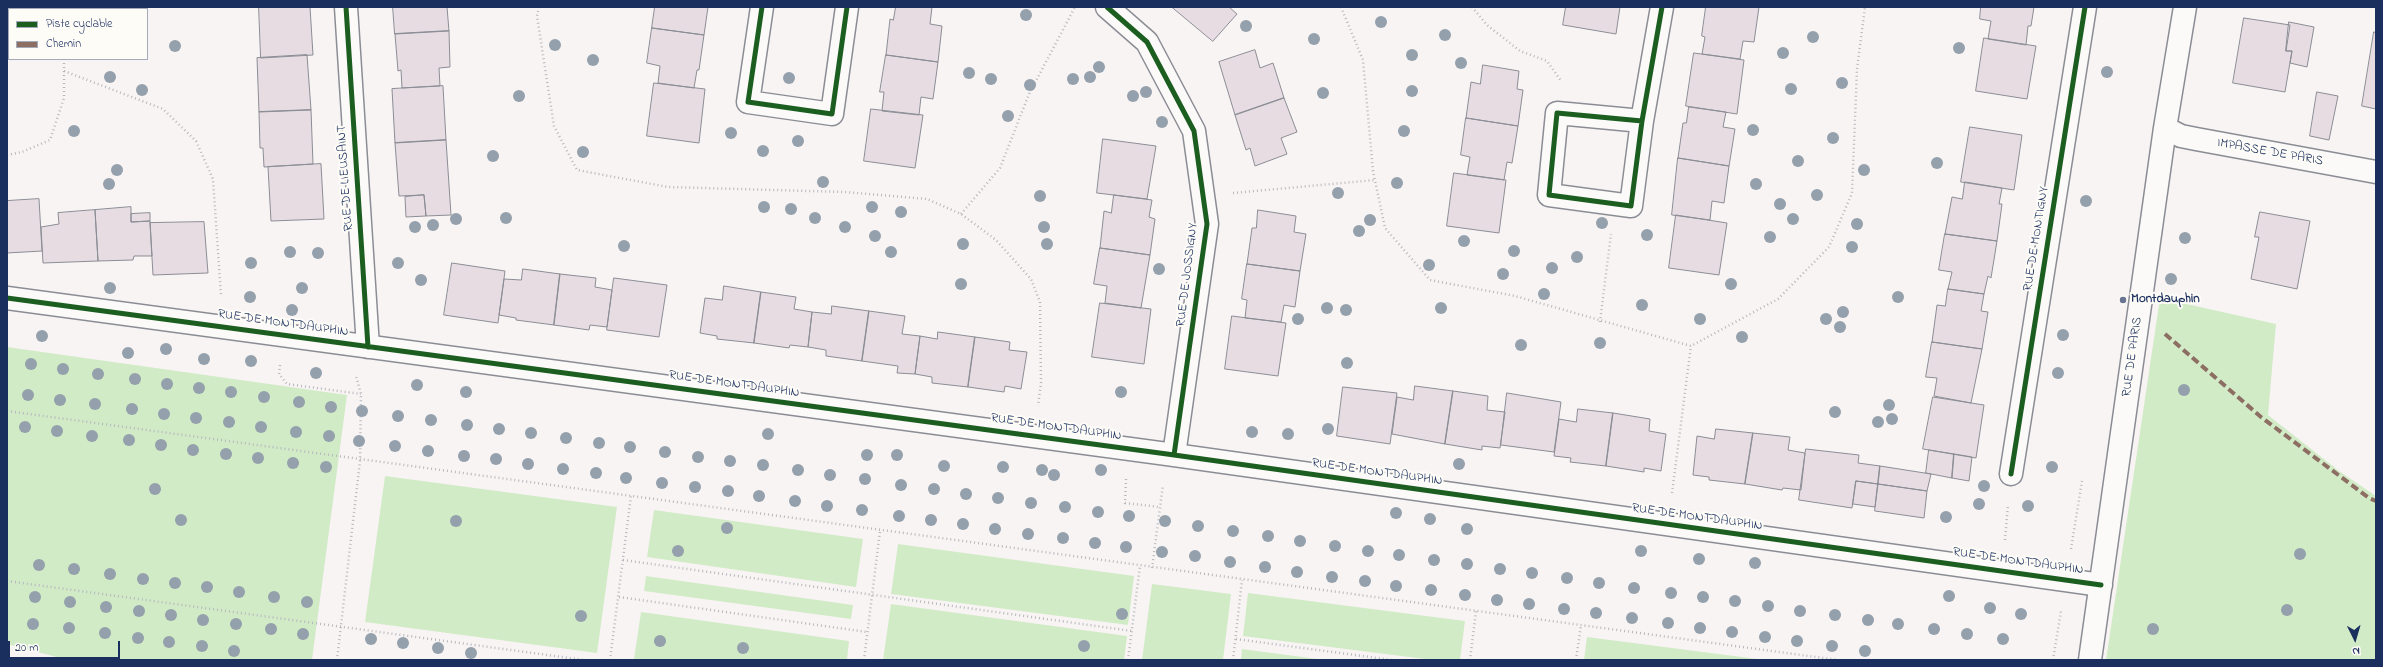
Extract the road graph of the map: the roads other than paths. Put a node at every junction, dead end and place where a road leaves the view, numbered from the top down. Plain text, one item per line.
1 (346, 7) edge
2 (762, 7) edge
3 (847, 7) edge
4 (1107, 7) edge
5 (1662, 7) edge
6 (2085, 7) edge
7 (2185, 7) edge
8 (1642, 121) junction
9 (2165, 128) junction
10 (2376, 172) edge
11 (7, 298) edge
12 (368, 347) junction
13 (1171, 455) junction
14 (2011, 474) road end
15 (2101, 585) junction
16 (2090, 660) edge

1 - 12 street, RUE DE LIEUSAINT
2 - 3 street
4 - 13 street, RUE DE JOSSIGNY
5 - 8 street
6 - 14 street, RUE DE MONTIGNY
7 - 9 street, RUE DE PARIS
8 - 8 street
9 - 10 street, IMPASSE DE PARIS
9 - 15 street, RUE DE PARIS
11 - 12 street, RUE DE MONTDAUPHIN
12 - 13 street, RUE DE MONTDAUPHIN
13 - 15 street, RUE DE MONTDAUPHIN
15 - 16 street, RUE DE PARIS

